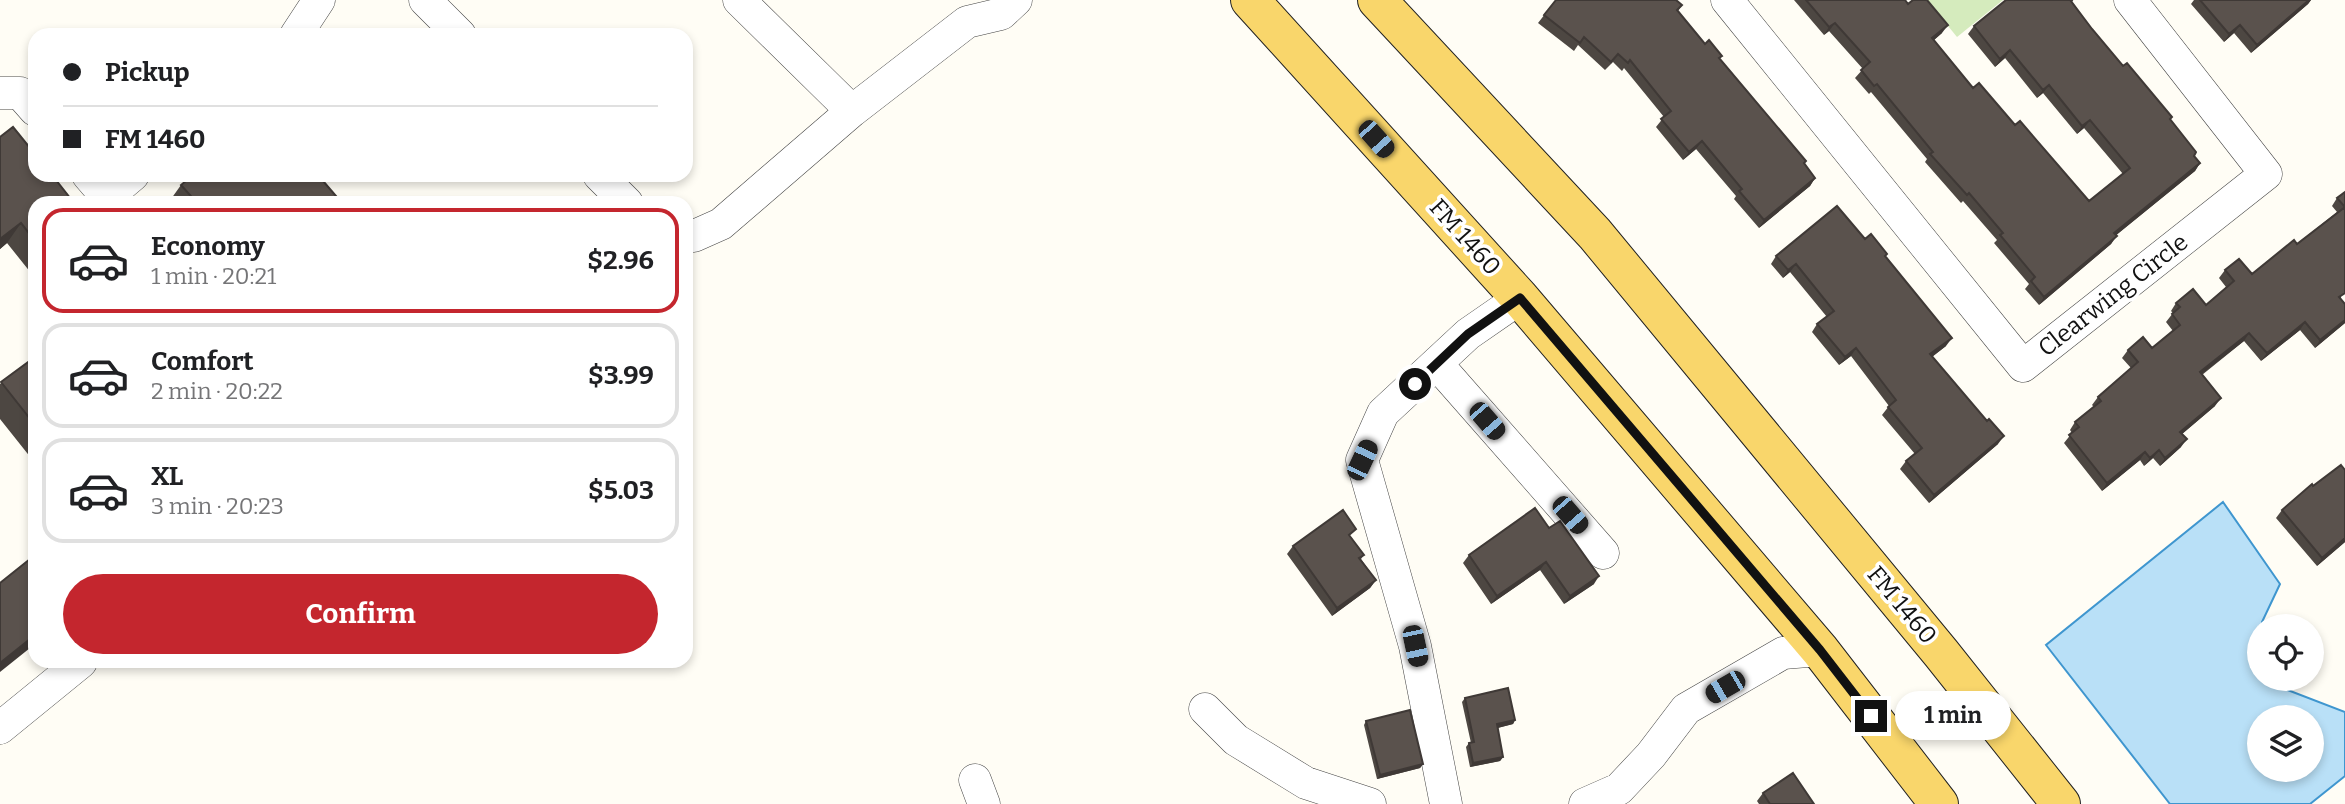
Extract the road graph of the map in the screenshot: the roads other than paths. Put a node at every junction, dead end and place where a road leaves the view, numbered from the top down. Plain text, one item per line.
1 (318, 0) edge
2 (425, 0) edge
3 (739, 0) edge
4 (1016, 0) edge
5 (1250, 0) edge
6 (1377, 0) edge
7 (1727, 0) edge
8 (2130, 0) edge
9 (300, 28) edge
10 (453, 28) edge
11 (0, 93) edge
12 (28, 102) edge
13 (852, 111) junction
14 (120, 182) edge
15 (606, 182) edge
16 (102, 192) edge
17 (620, 196) edge
18 (693, 236) edge
19 (1520, 298) junction
20 (1437, 364) junction
21 (1603, 553) dead end
22 (1820, 650) junction
23 (74, 668) edge
24 (1205, 709) dead end
25 (0, 728) edge
26 (1370, 804) edge
27 (1446, 804) edge
28 (1585, 804) edge
29 (1938, 804) edge
30 (2061, 804) edge

1 - 9 street
2 - 10 street
3 - 13 street
4 - 13 street
5 - 19 main road, FM 1460 / FM 1460
6 - 30 main road, FM 1460 / FM 1460
7 - 8 street, Clearwing Circle
11 - 12 street
13 - 18 street
14 - 16 street
15 - 17 street
19 - 20 street
19 - 22 main road, FM 1460 / FM 1460
20 - 21 street
20 - 27 street
22 - 28 street
22 - 29 main road, FM 1460 / FM 1460
23 - 25 street
24 - 26 street

